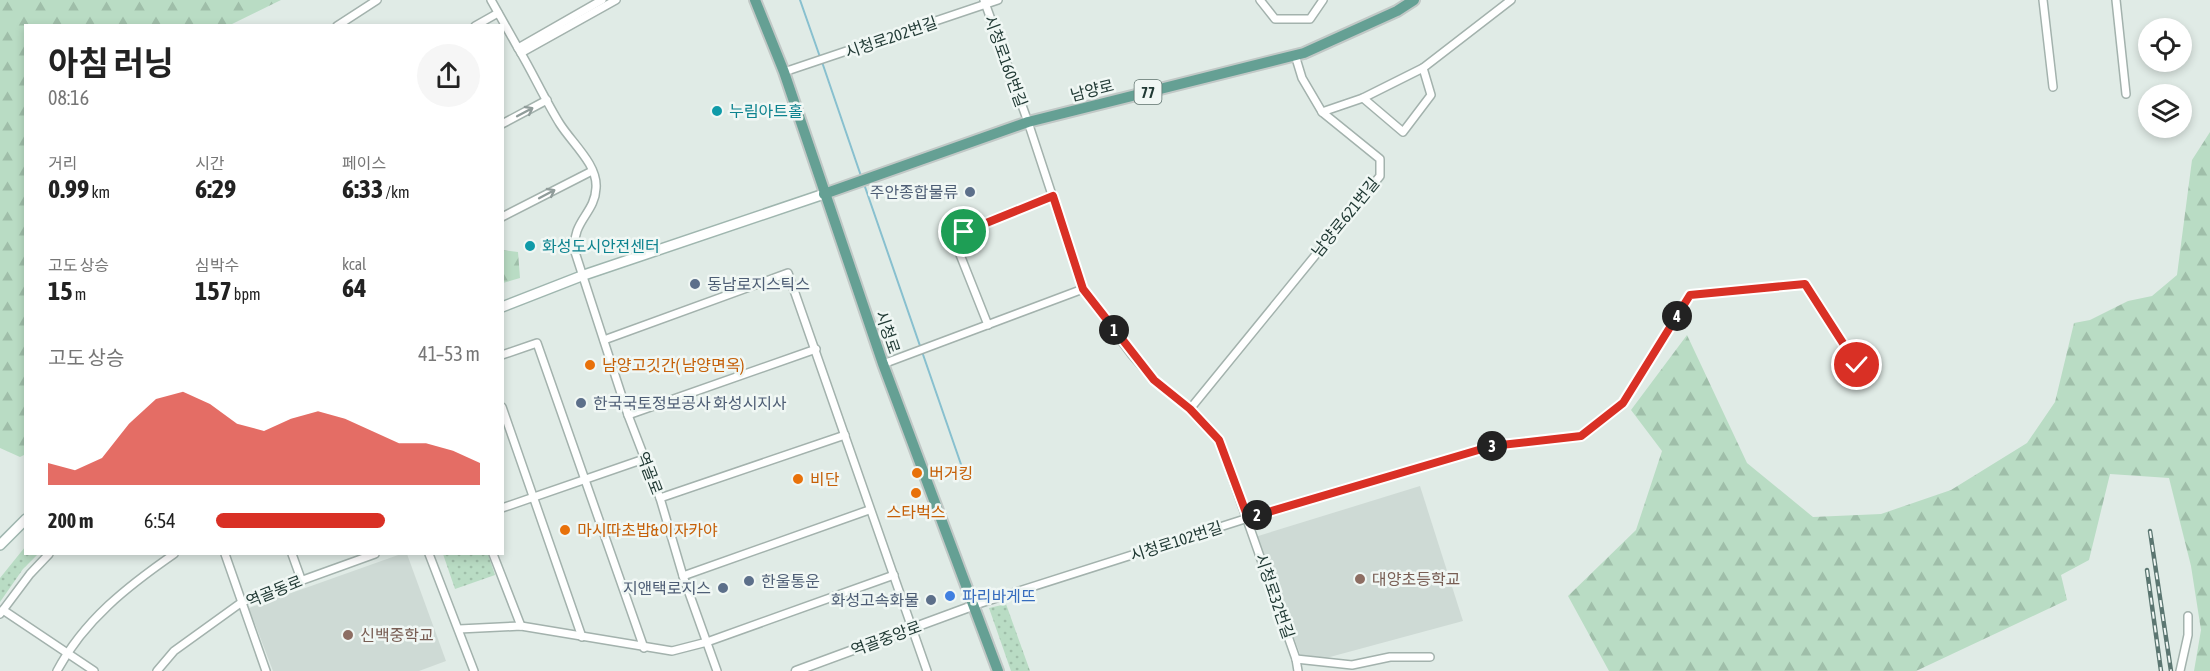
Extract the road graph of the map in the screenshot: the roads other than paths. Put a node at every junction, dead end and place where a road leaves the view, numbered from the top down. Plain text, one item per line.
1 (377, 0) edge
2 (491, 0) edge
3 (602, 0) edge
4 (616, 0) edge
5 (755, 0) edge
6 (998, 0) edge
7 (1260, 0) edge
8 (1323, 0) edge
9 (1414, 0) edge
10 (1511, 0) edge
11 (2043, 0) edge
12 (2116, 0) edge
13 (984, 2) edge
14 (498, 13) junction
15 (340, 24) edge
16 (479, 24) edge
17 (519, 50) junction
18 (1295, 55) junction
19 (1423, 68) junction
20 (784, 72) junction
21 (2053, 87) dead end
22 (2126, 94) dead end
23 (1363, 98) junction
24 (547, 100) junction
25 (1322, 112) junction
26 (504, 120) edge
27 (1029, 122) junction
28 (592, 171) junction
29 (824, 195) junction
30 (1053, 196) junction
31 (504, 216) edge
32 (584, 274) junction
33 (1083, 289) junction
34 (504, 306) edge
35 (988, 325) junction
36 (604, 340) junction
37 (816, 349) junction
38 (504, 353) edge
39 (883, 364) junction
40 (1857, 365) dead end
41 (1190, 409) junction
42 (504, 413) edge
43 (628, 415) junction
44 (845, 435) junction
45 (644, 459) junction
46 (586, 480) junction
47 (532, 498) junction
48 (660, 498) junction
49 (504, 507) edge
50 (869, 510) junction
51 (1248, 518) junction
52 (24, 521) edge
53 (0, 545) edge
54 (48, 555) edge
55 (173, 555) edge
56 (225, 555) edge
57 (292, 555) edge
58 (429, 555) edge
59 (493, 555) edge
60 (361, 556) edge
61 (894, 575) junction
62 (683, 576) junction
63 (301, 579) junction
64 (242, 602) junction
65 (975, 605) junction
66 (1, 612) edge
67 (2188, 616) dead end
68 (521, 626) junction
69 (914, 628) junction
70 (459, 629) junction
71 (582, 637) junction
72 (707, 642) junction
73 (644, 648) junction
74 (68, 653) junction
75 (1430, 657) dead end
76 (1296, 659) junction
77 (57, 671) edge
78 (94, 671) edge
79 (157, 671) edge
80 (266, 671) edge
81 (474, 671) edge
82 (717, 671) edge
83 (796, 671) edge
84 (927, 671) edge
85 (998, 671) edge
86 (1298, 671) edge
87 (2180, 671) edge

1 - 15 street
2 - 14 street
3 - 17 street
4 - 17 street
5 - 20 main road, 시청로
6 - 13 street, 시청로202번길
7 - 8 street
9 - 18 main road, 남양로 / 77
10 - 19 street
11 - 21 street
12 - 22 street
13 - 20 street, 시청로202번길
13 - 27 street, 시청로160번길
14 - 16 street
14 - 17 street
17 - 24 street
18 - 25 street
18 - 27 main road, 남양로 / 77
19 - 23 street
19 - 23 street
20 - 29 main road, 시청로
23 - 25 street
26 -> 24 street
24 - 28 street
25 - 41 street, 남양로621번길
27 - 29 main road, 남양로 / 77
27 - 30 street, 시청로32번길
31 -> 28 street
28 - 32 street, 역골로
29 - 32 main road
29 - 39 main road, 시청로
30 - 33 street, 시청로32번길
30 - 35 street
32 - 34 main road
32 - 36 street, 역골로
33 - 35 street
33 - 41 street, 시청로32번길
35 - 39 street
36 - 37 street
36 - 43 street, 역골로
37 - 43 street
37 - 44 street
38 - 46 street
39 - 65 main road, 시청로
40 - 51 street, 시청로102번길
41 - 51 street, 시청로32번길
42 - 47 street
43 - 45 street, 역골로
44 - 48 street
44 - 50 street
45 - 46 street
45 - 48 street, 역골로
46 - 47 street
46 - 73 street
47 - 49 street
47 - 71 street
48 - 62 street, 역골로
50 - 61 street
50 - 62 street
51 - 65 street, 시청로102번길
51 - 76 street, 시청로32번길
52 - 53 main road
54 - 66 street
55 - 74 street
56 - 64 street
57 - 63 street
58 - 70 street
59 - 68 street
60 - 63 street, 역골동로
61 - 69 street
61 - 72 street
62 - 72 street, 역골로
63 - 64 street, 역골동로
64 - 79 street, 역골동로
64 - 80 street
65 - 69 street, 역골중앙로
65 - 85 main road, 시청로
66 - 74 street
67 - 87 street
68 - 70 street
68 - 71 street
69 - 83 street, 역골중앙로
69 - 84 street
70 - 81 street
71 - 73 street
72 - 73 street
72 - 82 street, 역골로
74 - 77 street
74 - 78 street
75 - 76 street
76 - 86 street, 시청로32번길

